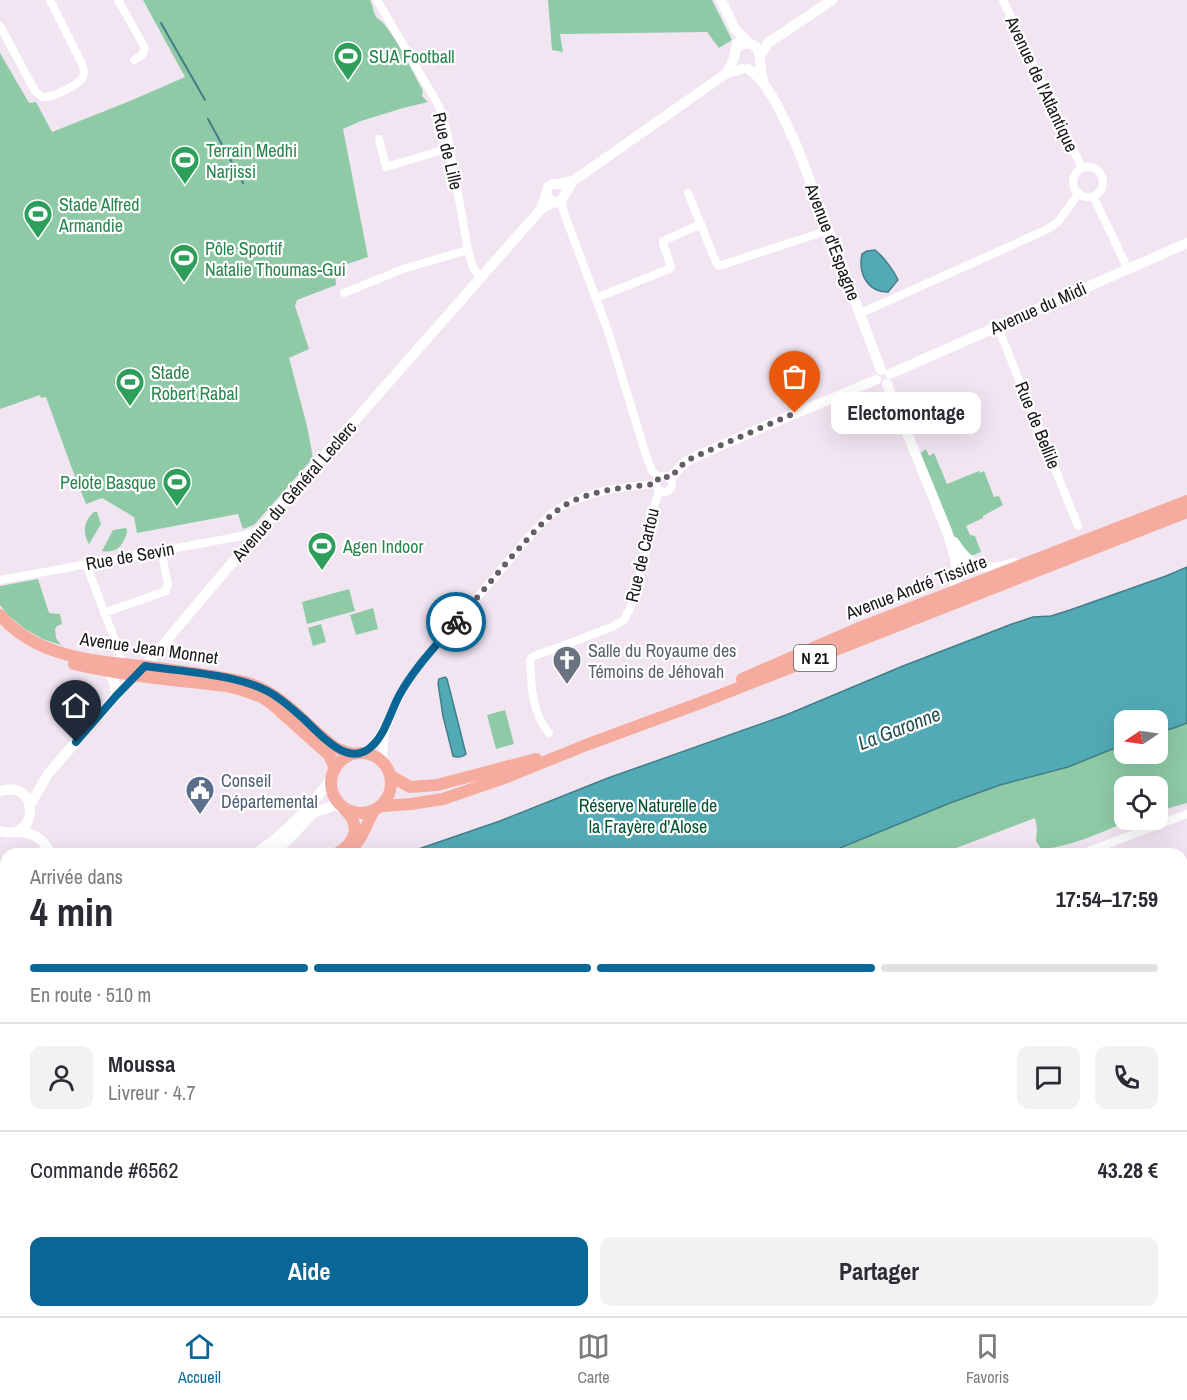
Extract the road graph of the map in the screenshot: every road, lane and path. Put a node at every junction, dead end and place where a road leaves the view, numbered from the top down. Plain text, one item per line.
1 (50, 0) edge
2 (118, 0) edge
3 (377, 0) edge
4 (721, 0) edge
5 (832, 0) edge
6 (1003, 0) edge
7 (0, 26) edge
8 (737, 31) junction
9 (756, 51) junction
10 (735, 53) junction
11 (134, 60) dead end
12 (745, 69) junction
13 (727, 73) junction
14 (766, 88) junction
15 (379, 140) dead end
16 (450, 148) junction
17 (1082, 168) junction
18 (573, 181) junction
19 (559, 184) junction
20 (688, 193) dead end
21 (1078, 193) junction
22 (1093, 196) junction
23 (557, 201) junction
24 (701, 224) junction
25 (829, 231) junction
26 (1187, 243) edge
27 (468, 249) junction
28 (1128, 268) junction
29 (480, 278) junction
30 (344, 293) dead end
31 (596, 298) junction
32 (861, 313) junction
33 (997, 325) junction
34 (884, 377) junction
35 (661, 483) junction
36 (1187, 501) edge
37 (1187, 512) edge
38 (1078, 526) dead end
39 (260, 530) junction
40 (947, 531) junction
41 (1082, 542) junction
42 (161, 550) junction
43 (86, 564) junction
44 (0, 580) edge
45 (953, 591) junction
46 (104, 612) junction
47 (0, 615) edge
48 (0, 625) edge
49 (122, 669) junction
50 (140, 670) junction
51 (108, 671) junction
52 (116, 696) junction
53 (392, 714) junction
54 (662, 716) junction
55 (549, 733) dead end
56 (586, 745) junction
57 (357, 754) junction
58 (384, 762) junction
59 (333, 773) junction
60 (48, 774) junction
61 (391, 776) junction
62 (0, 791) edge
63 (18, 791) junction
64 (30, 805) junction
65 (343, 808) junction
66 (378, 809) junction
67 (1187, 814) edge
68 (0, 831) edge
69 (16, 832) junction
70 (48, 848) edge
71 (264, 848) edge
72 (278, 848) edge
73 (345, 848) edge
74 (352, 848) edge
75 (1097, 848) edge

1 - 7 street
2 - 11 street
3 - 16 street, Rue de Lille
4 - 8 street
5 - 9 street
6 - 17 street, Avenue de l'Atlantique
8 - 9 street
8 - 10 street
9 - 10 street
9 - 12 street
9 - 14 street
10 - 12 street
10 - 13 street, Avenue du Général Leclerc
12 - 13 street, Avenue du Général Leclerc
12 - 14 street
13 - 18 street, Avenue du Général Leclerc
14 - 25 street, Avenue d'Espagne
15 - 16 street
16 - 27 street, Rue de Lille
17 - 21 street
17 - 22 street
18 - 19 street, Avenue du Général Leclerc
18 - 23 street, Avenue du Général Leclerc
19 - 23 street
19 - 23 street
20 - 24 street
21 - 22 street
21 - 32 street
22 - 28 street
23 - 29 street, Avenue du Général Leclerc
23 - 31 street
24 - 25 street
24 - 31 street
25 - 32 street, Avenue d'Espagne
26 - 28 street, Avenue du Midi
27 - 29 street, Rue de Lille
27 - 30 street
28 - 33 street, Avenue du Midi
29 - 39 street, Avenue du Général Leclerc
31 - 35 street
32 - 34 street, Avenue d'Espagne
33 - 34 street, Avenue du Midi
33 - 38 street, Rue de Bellile
34 - 35 street, Avenue du Midi
34 - 40 street, Avenue d'Espagne
35 - 53 street
35 - 55 street, Rue de Cartou
36 - 41 main road, Avenue André Tissidre / N 21
37 - 54 main road, Avenue André Tissidre / N 21
39 - 42 street, Rue de Sevin
39 - 50 street, Avenue du Général Leclerc
40 - 41 street
40 - 45 street, Avenue d'Espagne
41 - 45 main road, Avenue André Tissidre / N 21
42 - 43 street, Rue de Sevin
42 - 46 street
43 - 44 street, Rue de Sevin
43 - 46 street
45 - 54 main road, Avenue André Tissidre / N 21
46 - 49 street
47 - 49 main road, Avenue Jean Monnet
48 - 51 main road, Avenue Jean Monnet
49 - 50 main road, Avenue Jean Monnet
49 - 51 main road, Avenue Jean Monnet
50 - 52 street, Avenue du Général Leclerc
50 - 57 main road, Avenue Jean Monnet
50 - 59 main road, Avenue Jean Monnet
51 - 52 street
52 - 60 street, Avenue du Général Leclerc
53 - 57 street
53 - 58 street
54 - 56 main road, Avenue André Tissidre
56 - 61 main road, Avenue André Tissidre
56 - 66 main road, Avenue André Tissidre
57 - 58 main road
57 - 59 main road
58 - 61 main road
59 - 65 main road
59 - 71 street
60 - 63 street, Avenue du Général Leclerc
60 - 64 street, Avenue du Général Leclerc
61 - 66 main road
62 - 63 street
63 - 64 street
64 - 69 street, Avenue du Général Leclerc
65 - 66 main road
65 - 72 street
65 - 73 main road
66 - 74 main road
67 - 75 street
68 - 69 street
69 - 70 street

